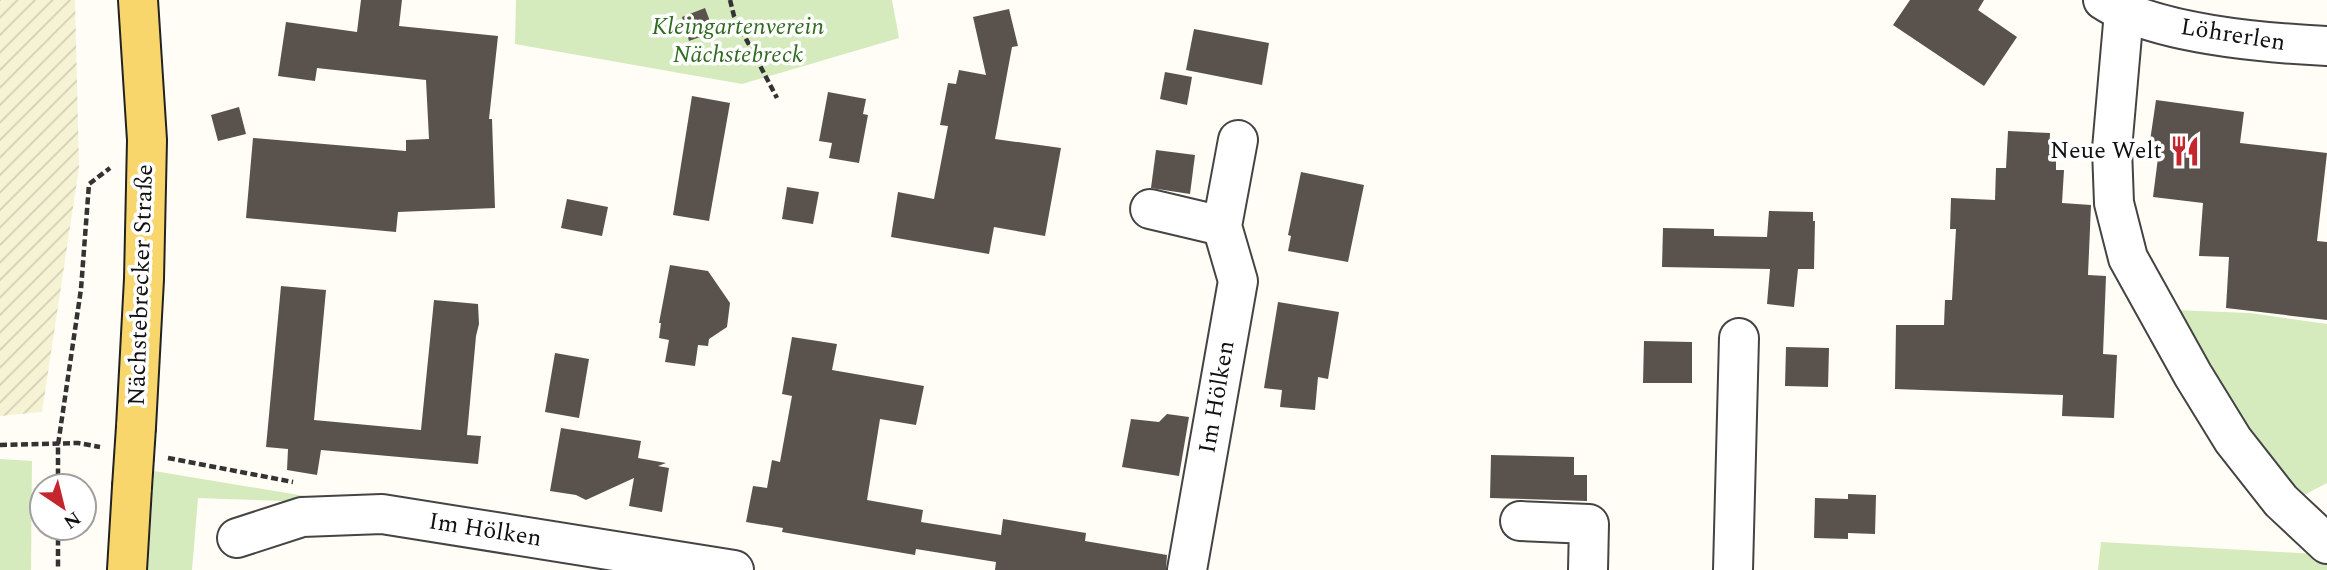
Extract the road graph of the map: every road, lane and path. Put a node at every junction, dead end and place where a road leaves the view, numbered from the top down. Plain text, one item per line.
1 (138, 0) edge
2 (730, 0) edge
3 (2113, 6) edge
4 (2184, 13) edge
5 (2327, 46) edge
6 (777, 98) dead end
7 (1238, 141) dead end
8 (114, 165) dead end
9 (1150, 209) dead end
10 (1222, 226) junction
11 (1739, 338) dead end
12 (0, 445) edge
13 (58, 445) junction
14 (93, 446) dead end
15 (160, 457) dead end
16 (58, 472) edge
17 (296, 482) dead end
18 (1520, 521) dead end
19 (237, 538) dead end
20 (58, 542) edge
21 (2327, 544) edge
22 (58, 570) edge
23 (127, 570) edge
24 (734, 570) edge
25 (1186, 570) edge
26 (1588, 570) edge
27 (1733, 570) edge

1 - 23 main road, Nächstebrecker Straße, bridge
2 - 6 path
3 - 4 street, Löhrerlen
3 - 21 street
4 - 5 street, Löhrerlen
7 - 10 street, Im Hölken
8 - 13 path
9 - 10 street
10 - 25 street, Im Hölken
11 - 27 street
12 - 13 path
13 - 14 path
13 - 16 path
15 - 17 path
18 - 26 street
19 - 24 street, Im Hölken
20 - 22 path

